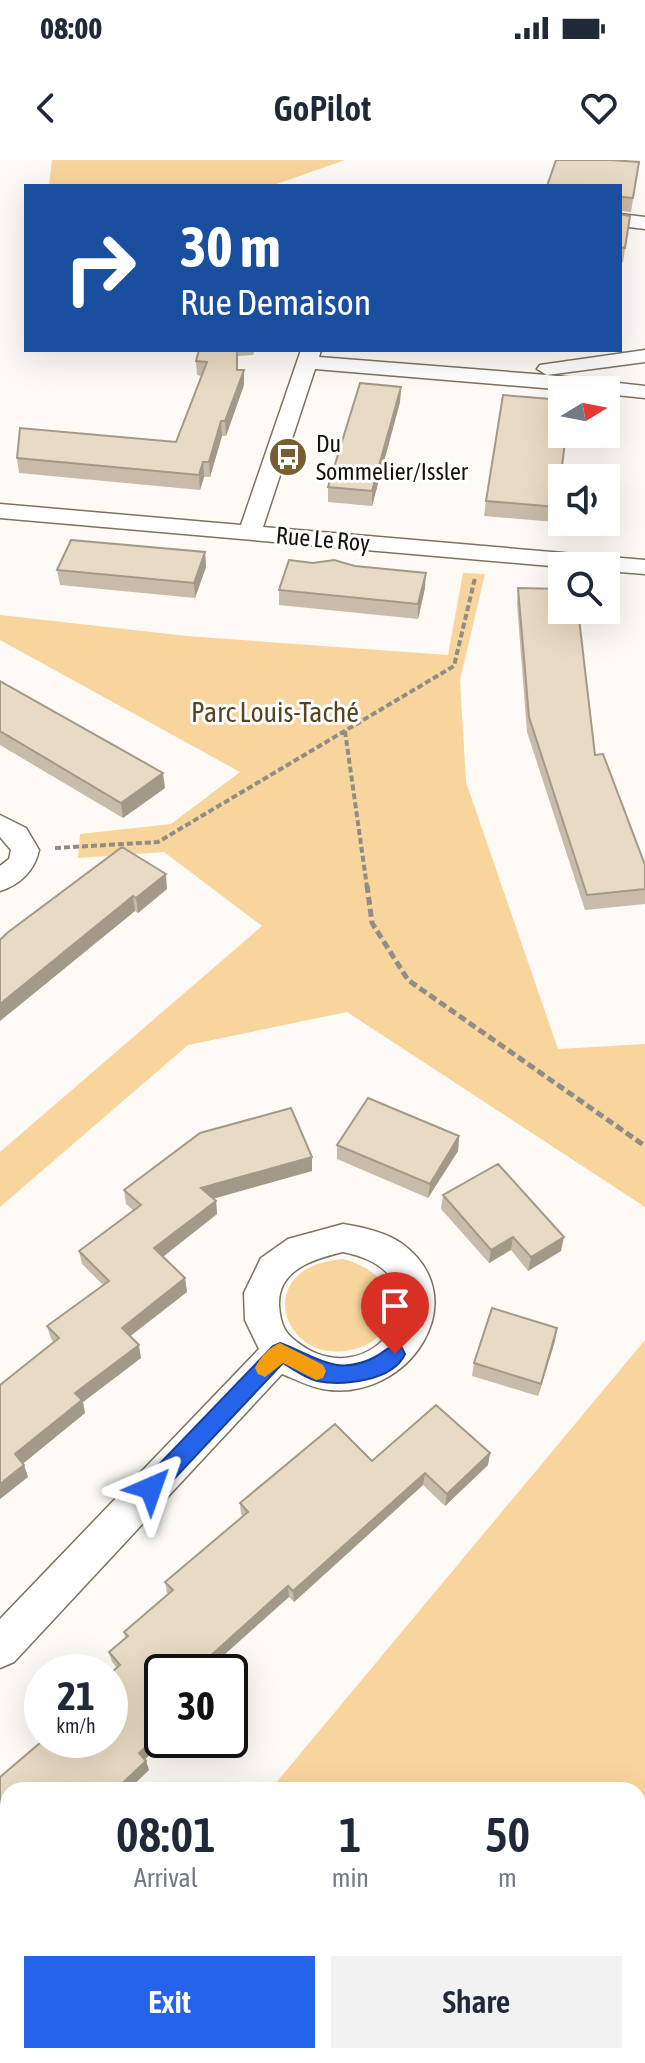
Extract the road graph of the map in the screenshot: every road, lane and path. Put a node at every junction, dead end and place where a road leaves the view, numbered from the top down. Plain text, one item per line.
1 (622, 220) edge
2 (645, 223) edge
3 (309, 356) edge
4 (645, 356) edge
5 (505, 377) junction
6 (645, 392) edge
7 (0, 511) edge
8 (250, 532) junction
9 (481, 554) junction
10 (645, 567) edge
11 (345, 731) junction
12 (0, 824) edge
13 (25, 850) junction
14 (0, 881) edge
15 (645, 1146) edge
16 (280, 1352) junction
17 (0, 1648) edge

1 - 2 street
3 - 5 street
3 - 8 street
4 - 5 street
5 - 6 street
7 - 8 street, Rue Le Roy
8 - 9 street, Rue Le Roy
9 - 10 street, Rue Le Roy
9 - 11 path
11 - 13 path
11 - 15 path
12 - 13 street
13 - 14 street
16 - 16 street
16 - 17 street

